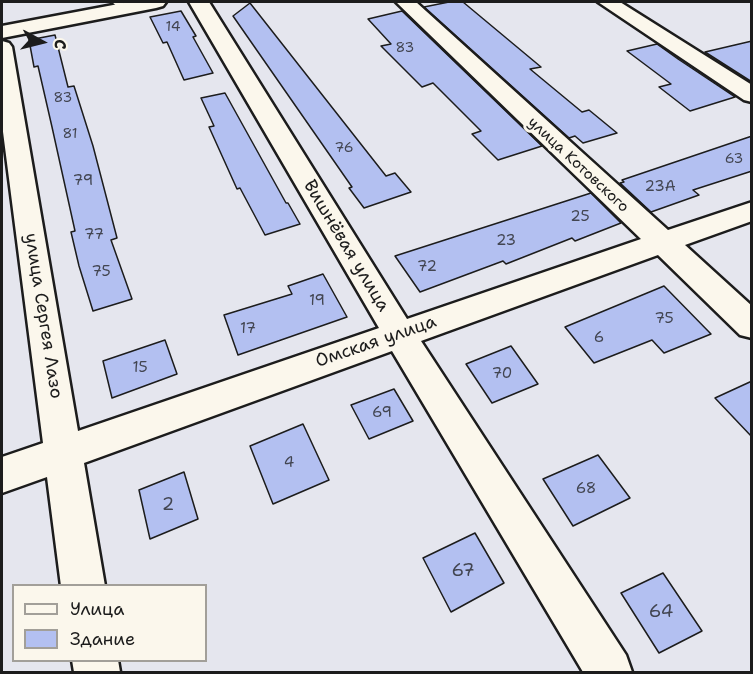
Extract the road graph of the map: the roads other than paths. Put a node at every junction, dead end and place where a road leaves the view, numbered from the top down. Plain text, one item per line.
1 (156, 2) edge
2 (199, 2) edge
3 (405, 2) edge
4 (608, 2) edge
5 (121, 5) edge
6 (2, 32) edge
7 (2, 47) edge
8 (752, 95) edge
9 (752, 211) edge
10 (662, 244) junction
11 (752, 326) edge
12 (399, 334) junction
13 (64, 453) junction
14 (2, 475) edge
15 (83, 584) edge
16 (609, 672) edge

1 - 5 street
2 - 12 street, Вишнёвая улица
3 - 10 street, улица Котовского
4 - 8 street
5 - 6 street
7 - 13 street, улица Сергея Лазо
9 - 10 street, Омская улица
10 - 11 street, улица Котовского
10 - 12 street, Омская улица
12 - 13 street, Омская улица
12 - 16 street, Вишнёвая улица
13 - 14 street, Омская улица
13 - 15 street, улица Сергея Лазо

